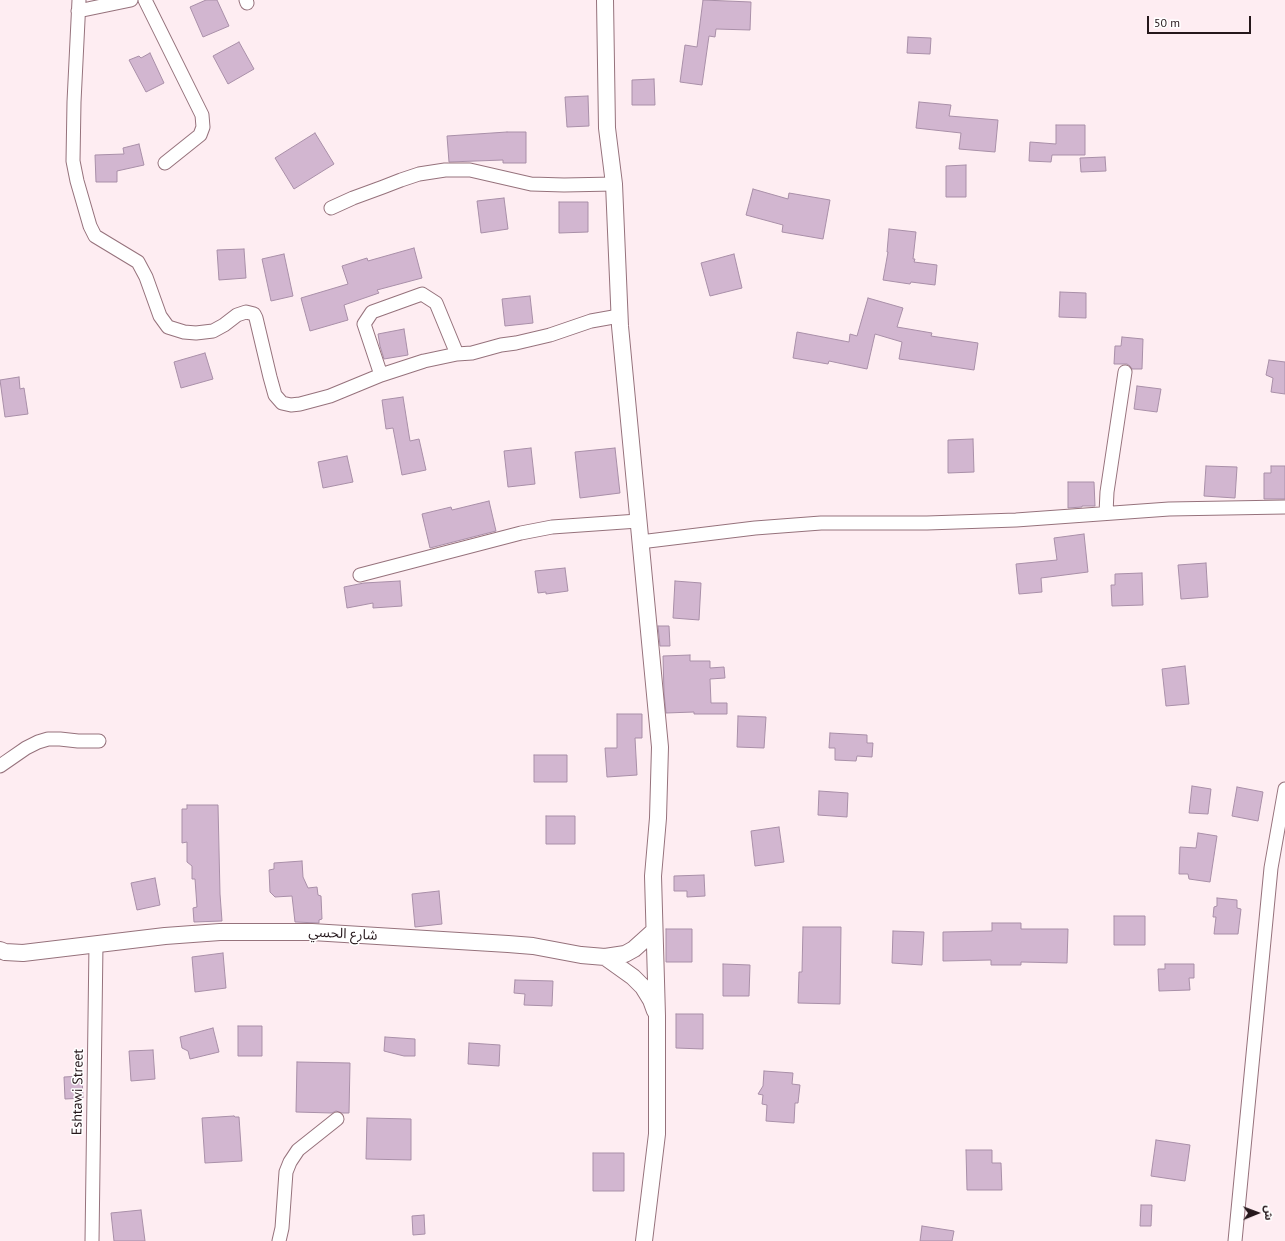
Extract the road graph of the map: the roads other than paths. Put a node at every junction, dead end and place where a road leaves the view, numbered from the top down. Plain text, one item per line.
1 (131, 0) edge
2 (146, 0) edge
3 (605, 0) edge
4 (79, 5) edge
5 (165, 163) dead end
6 (614, 184) junction
7 (331, 208) dead end
8 (619, 316) junction
9 (456, 354) junction
10 (1125, 372) dead end
11 (381, 375) junction
12 (1285, 507) edge
13 (1106, 513) junction
14 (638, 521) junction
15 (640, 542) junction
16 (360, 575) dead end
17 (99, 741) dead end
18 (0, 766) edge
19 (1285, 789) edge
20 (654, 931) junction
21 (96, 944) junction
22 (0, 950) edge
23 (605, 957) junction
24 (657, 1016) junction
25 (337, 1120) dead end
26 (92, 1241) edge
27 (279, 1241) edge
28 (644, 1241) edge
29 (1235, 1241) edge

1 - 4 street
2 - 5 street
3 - 6 street
4 - 11 street
6 - 7 street
6 - 8 street
8 - 9 street
8 - 14 street
9 - 11 street
9 - 11 street
10 - 13 street
12 - 13 street
13 - 15 street
14 - 15 street
14 - 16 street
15 - 20 street
17 - 18 street
19 - 29 street
20 - 23 street, شارع الحسي
20 - 24 street
21 - 22 street, شارع الحسي
21 - 23 street, شارع الحسي
21 - 26 street, Eshtawi Street
23 - 24 street
24 - 28 street
25 - 27 street

